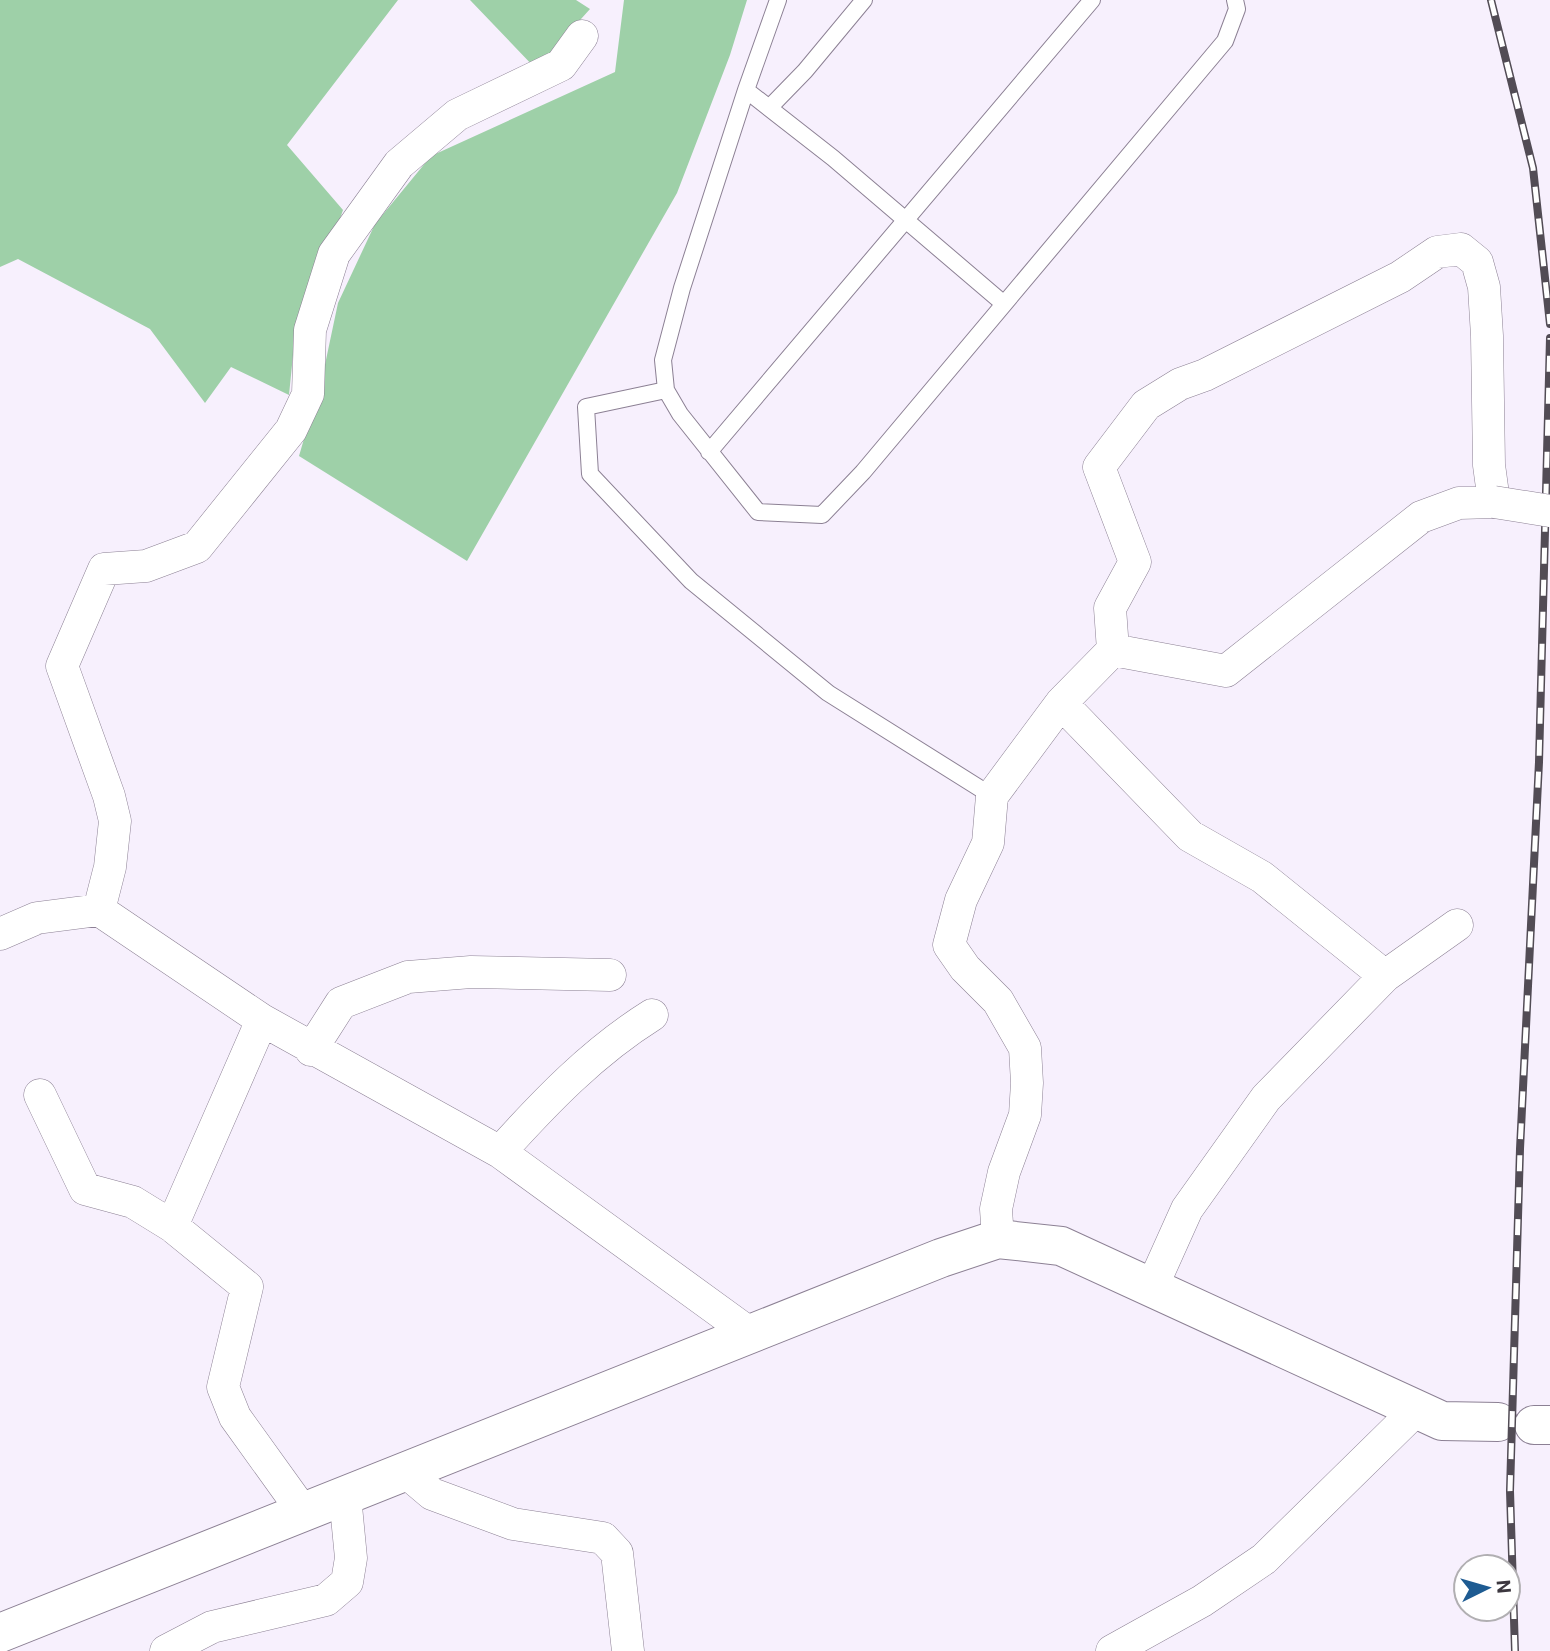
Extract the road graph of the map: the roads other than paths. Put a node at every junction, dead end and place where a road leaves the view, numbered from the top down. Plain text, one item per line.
1 (778, 0) edge
2 (864, 0) edge
3 (1092, 0) edge
4 (1235, 0) edge
5 (582, 37) dead end
6 (746, 90) junction
7 (769, 108) junction
8 (905, 221) junction
9 (1004, 304) junction
10 (666, 390) junction
11 (709, 452) junction
12 (1494, 502) junction
13 (1550, 511) edge
14 (1113, 650) junction
15 (1061, 704) junction
16 (992, 796) junction
17 (99, 910) junction
18 (1457, 925) dead end
19 (0, 934) edge
20 (610, 975) dead end
21 (1385, 976) junction
22 (652, 1015) dead end
23 (261, 1020) junction
24 (312, 1049) junction
25 (40, 1095) dead end
26 (500, 1152) junction
27 (172, 1226) junction
28 (998, 1239) junction
29 (1152, 1287) junction
30 (752, 1335) junction
31 (1417, 1409) junction
32 (1528, 1424) edge
33 (405, 1472) junction
34 (345, 1496) junction
35 (304, 1513) junction
36 (0, 1633) edge
37 (218, 1639) edge
38 (166, 1651) edge
39 (628, 1651) edge
40 (1112, 1651) edge

1 - 6 lane
2 - 7 lane
3 - 8 lane
4 - 9 lane
5 - 17 street
6 - 7 lane
6 - 10 lane
7 - 8 lane
8 - 9 lane
8 - 11 lane
9 - 11 lane
10 - 11 lane
10 - 16 lane
12 - 13 street, bridge
12 - 14 street
12 - 14 street
14 - 15 street
15 - 16 street
15 - 21 street
16 - 28 street
17 - 19 street
17 - 23 street
18 - 21 street
20 - 24 street
21 - 29 street
22 - 26 street
23 - 24 street
23 - 27 street
24 - 26 street
25 - 27 street
26 - 30 street
27 - 35 street
28 - 29 street
28 - 30 street
29 - 31 street
30 - 33 street
31 - 32 street
31 - 40 street
33 - 34 street
33 - 39 street
34 - 35 street
34 - 37 street
35 - 36 street
37 - 38 street

